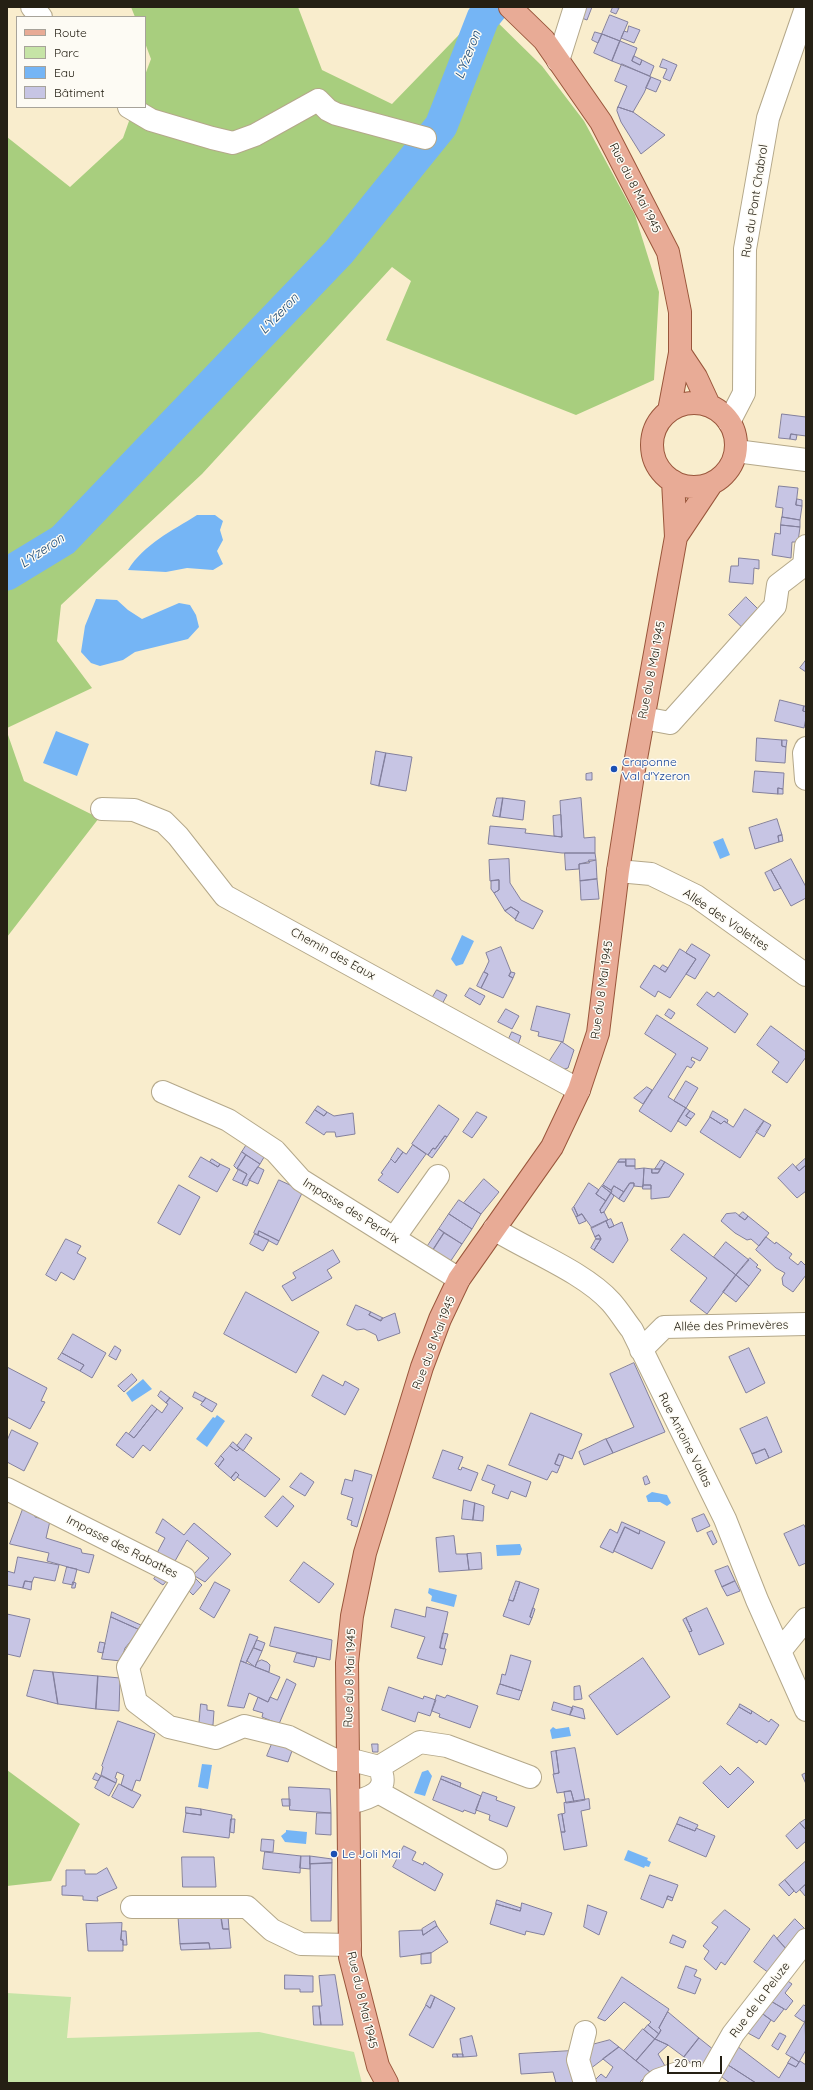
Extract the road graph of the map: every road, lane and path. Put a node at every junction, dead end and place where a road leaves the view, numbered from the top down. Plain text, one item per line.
1 (32, 7) edge
2 (510, 7) edge
3 (575, 7) edge
4 (806, 8) edge
5 (40, 16) edge
6 (558, 61) junction
7 (131, 108) edge
8 (425, 138) dead end
9 (680, 353) junction
10 (709, 405) junction
11 (669, 411) junction
12 (730, 422) junction
13 (736, 451) junction
14 (806, 460) edge
15 (673, 481) junction
16 (712, 483) junction
17 (676, 537) junction
18 (806, 546) edge
19 (643, 718) junction
20 (806, 748) edge
21 (806, 779) edge
22 (102, 809) dead end
23 (618, 871) junction
24 (806, 975) edge
25 (579, 1090) junction
26 (163, 1092) dead end
27 (438, 1176) dead end
28 (494, 1229) junction
29 (394, 1238) junction
30 (460, 1279) junction
31 (806, 1324) edge
32 (641, 1350) junction
33 (7, 1489) edge
34 (806, 1619) edge
35 (780, 1651) junction
36 (806, 1710) edge
37 (348, 1759) junction
38 (379, 1767) junction
39 (530, 1777) dead end
40 (378, 1792) junction
41 (349, 1803) junction
42 (496, 1858) dead end
43 (132, 1907) dead end
44 (806, 1940) edge
45 (350, 1945) junction
46 (585, 2032) dead end
47 (706, 2082) edge
48 (387, 2083) edge
49 (585, 2083) edge
50 (654, 2083) edge

1 - 5 street
2 - 6 main road, Rue du 8 Mai 1945
3 - 6 street
4 - 12 street, Rue du Pont Chabrol
6 - 9 main road, Rue du 8 Mai 1945
7 - 8 street
9 - 10 main road
9 - 11 main road, Rue du 8 Mai 1945
10 - 11 main road
10 - 12 main road
11 - 15 main road
12 - 13 main road
13 - 14 street
13 - 16 main road
15 - 16 main road
15 - 17 main road, Rue du 8 Mai 1945
16 - 17 main road, Rue du 8 Mai 1945
17 - 19 main road, Rue du 8 Mai 1945
18 - 19 street
19 - 23 main road, Rue du 8 Mai 1945
20 - 21 street
22 - 25 street, Chemin des Eaux
23 - 24 street, Allée des Violettes
23 - 25 main road, Rue du 8 Mai 1945
25 - 28 main road, Rue du 8 Mai 1945
26 - 29 street, Impasse des Perdrix
27 - 29 street
28 - 30 main road, Rue du 8 Mai 1945
28 - 32 street, Rue Antoine Vallas
29 - 30 street, Impasse des Perdrix
30 - 37 main road, Rue du 8 Mai 1945
31 - 32 street, Allée des Primevères
32 - 35 street, Rue Antoine Vallas
33 - 37 street, Impasse des Rabattes
34 - 35 street
35 - 36 street, Rue Antoine Vallas
37 - 38 street
37 - 41 main road, Rue du 8 Mai 1945
38 - 39 street
38 - 40 street
40 - 41 street
40 - 42 street
41 - 45 main road, Rue du 8 Mai 1945
43 - 45 street
44 - 47 street, Rue de la Peluze
45 - 48 main road, Rue du 8 Mai 1945
46 - 49 street
47 - 50 street

